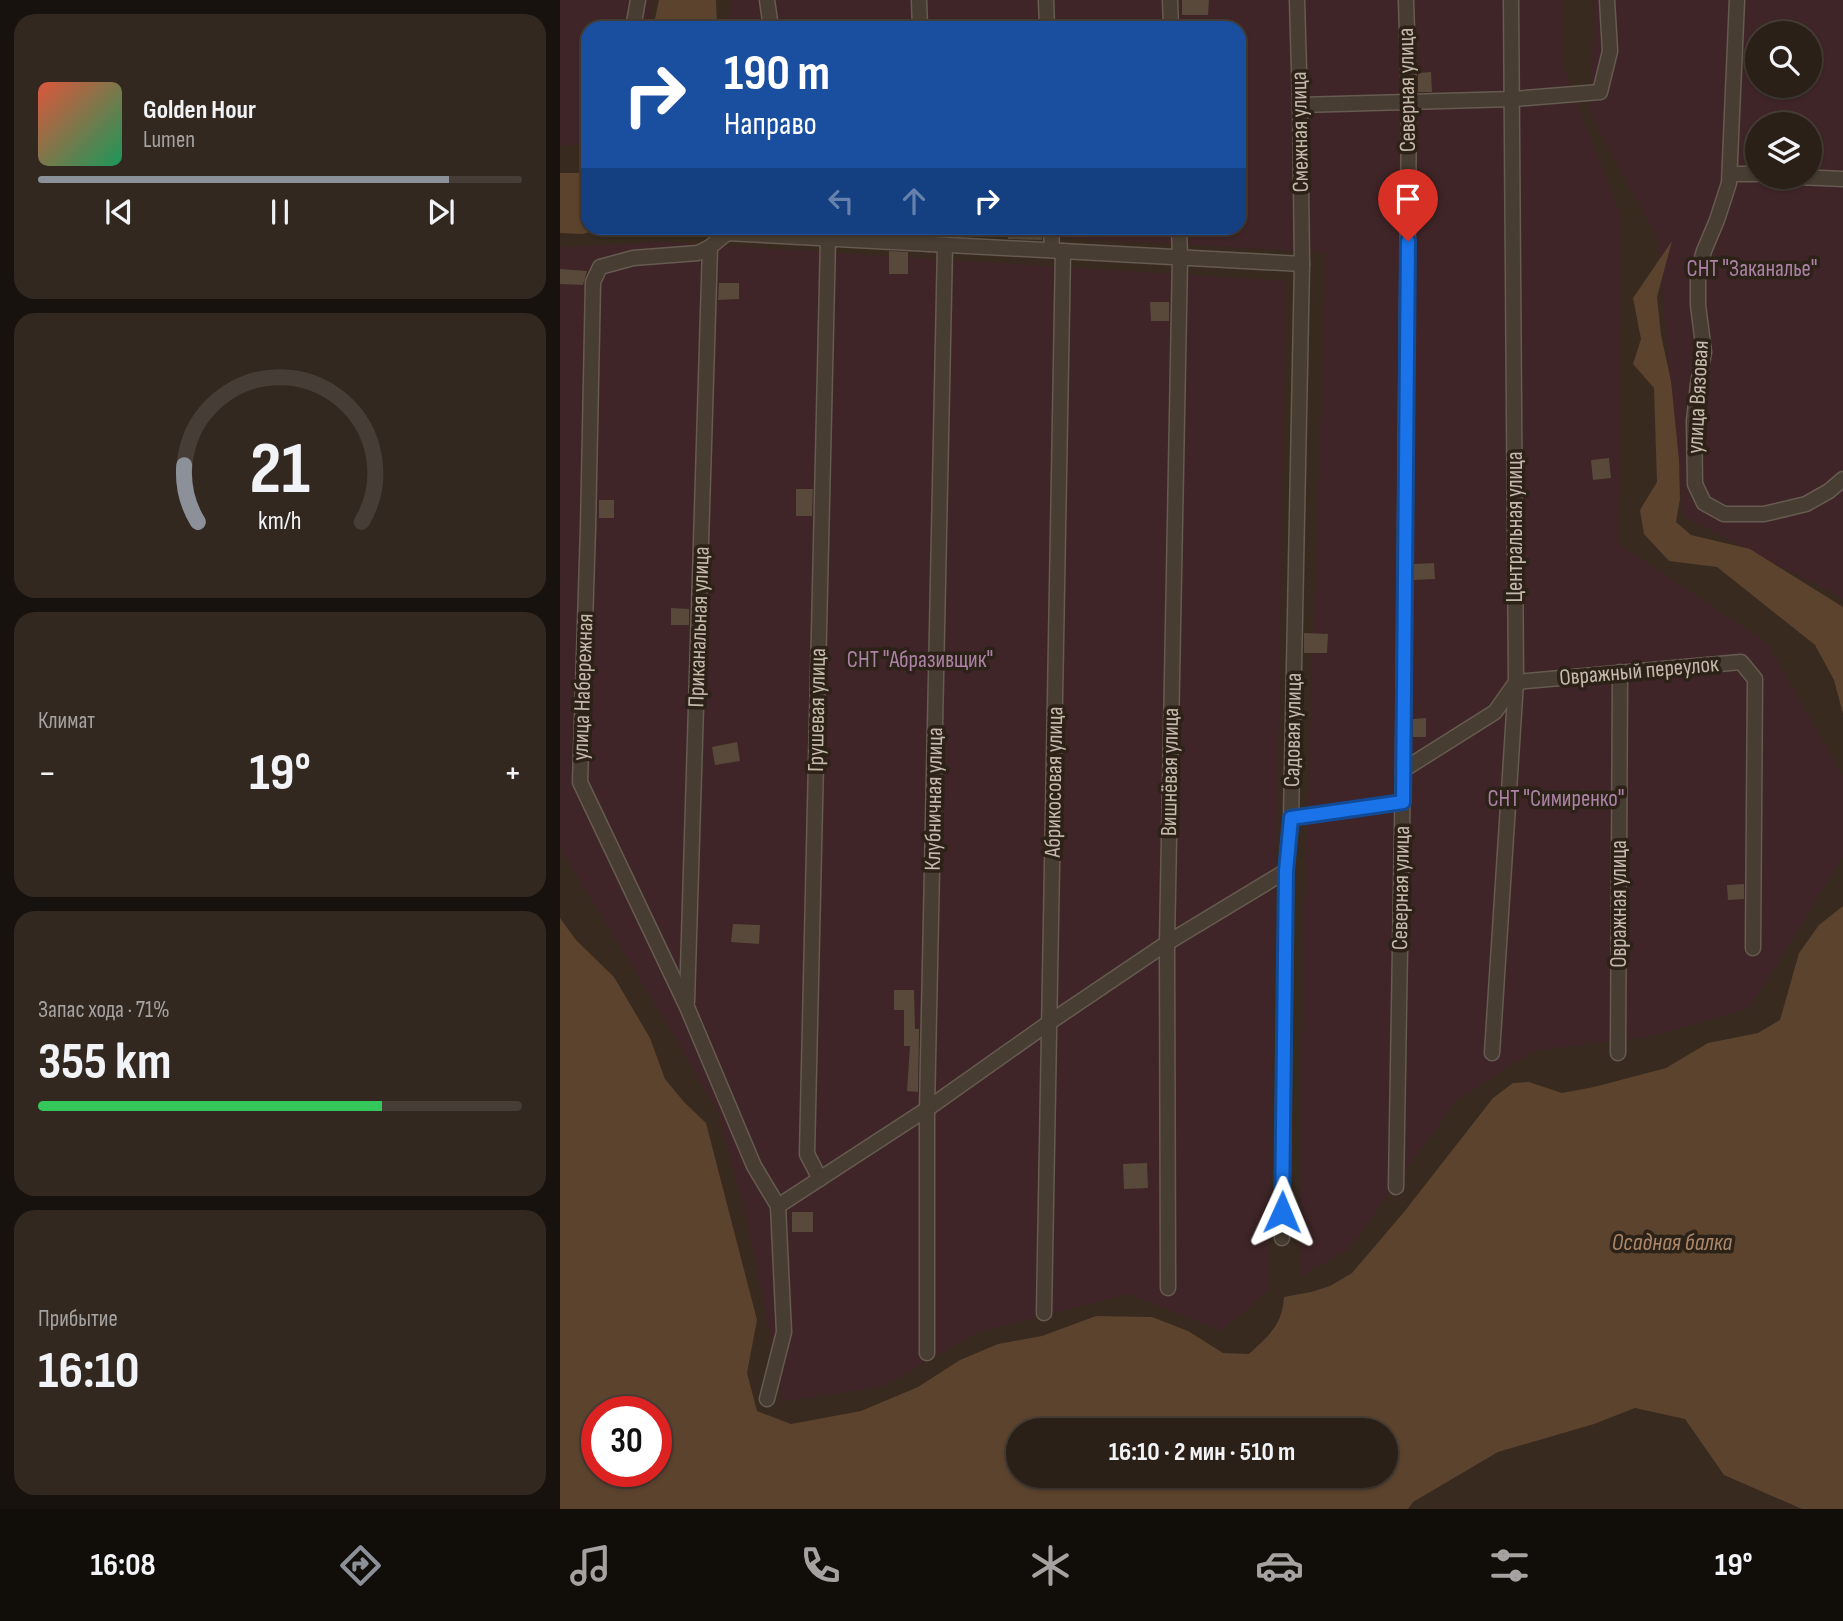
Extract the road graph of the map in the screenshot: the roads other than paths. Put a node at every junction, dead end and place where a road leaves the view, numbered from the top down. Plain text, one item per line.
1 (638, 0) edge
2 (767, 0) edge
3 (919, 0) edge
4 (1046, 0) edge
5 (1170, 0) edge
6 (1297, 0) edge
7 (1406, 0) edge
8 (1511, 0) edge
9 (1607, 0) edge
10 (1737, 0) edge
11 (634, 21) edge
12 (770, 21) edge
13 (920, 21) edge
14 (1047, 21) edge
15 (1171, 21) edge
16 (1513, 99) junction
17 (1409, 102) junction
18 (1300, 105) junction
19 (1730, 174) junction
20 (1745, 174) edge
21 (1822, 178) edge
22 (1843, 179) edge
23 (723, 235) edge
24 (784, 235) edge
25 (927, 235) edge
26 (1053, 235) edge
27 (1179, 235) edge
28 (828, 239) junction
29 (928, 244) junction
30 (945, 245) junction
31 (710, 247) junction
32 (1057, 251) junction
33 (1180, 257) junction
34 (1302, 264) junction
35 (1843, 479) edge
36 (1620, 672) junction
37 (1516, 682) junction
38 (1403, 770) junction
39 (1403, 802) junction
40 (1291, 818) junction
41 (1286, 871) junction
42 (1167, 943) junction
43 (1753, 948) dead end
44 (687, 1007) junction
45 (1050, 1022) junction
46 (1492, 1053) dead end
47 (1618, 1053) dead end
48 (928, 1109) junction
49 (820, 1179) junction
50 (1396, 1187) dead end
51 (778, 1206) junction
52 (1282, 1238) dead end
53 (1168, 1287) dead end
54 (1044, 1313) dead end
55 (927, 1353) dead end
56 (767, 1399) dead end

1 - 11 street
2 - 12 street
3 - 13 street
4 - 14 street
5 - 15 street
6 - 18 street, Смежная улица
7 - 17 street, Северная улица
8 - 16 street, Центральная улица
9 - 16 street
10 - 19 street, улица Вязовая
16 - 17 street
16 - 37 street, Центральная улица
17 - 18 street
17 - 38 street, Северная улица
18 - 34 street, Смежная улица
19 - 20 street
19 - 35 street, улица Вязовая
21 - 22 street
23 - 31 street, улица Набережная
24 - 28 street
25 - 29 street
26 - 32 street, Абрикосовая улица
27 - 33 street, Вишнёвая улица
28 - 29 street
28 - 49 street, Грушевая улица
29 - 30 street
30 - 32 street
30 - 48 street, Клубничная улица
31 - 44 street, Приканальная улица
31 - 44 street, улица Набережная
32 - 33 street
32 - 45 street, Абрикосовая улица
33 - 34 street
33 - 42 street, Вишнёвая улица
34 - 40 street, Садовая улица
36 - 37 street, Овражный переулок
36 - 43 street, Овражный переулок
36 - 47 street, Овражная улица
37 - 38 street
37 - 46 street, Центральная улица
38 - 39 street, Северная улица
39 - 40 street
39 - 50 street, Северная улица
40 - 41 street, Садовая улица
41 - 42 street
41 - 52 street, Садовая улица
42 - 45 street
42 - 53 street, Вишнёвая улица
44 - 51 street, улица Набережная
45 - 48 street
45 - 54 street, Абрикосовая улица
48 - 49 street
48 - 55 street, Клубничная улица
49 - 51 street
51 - 56 street

